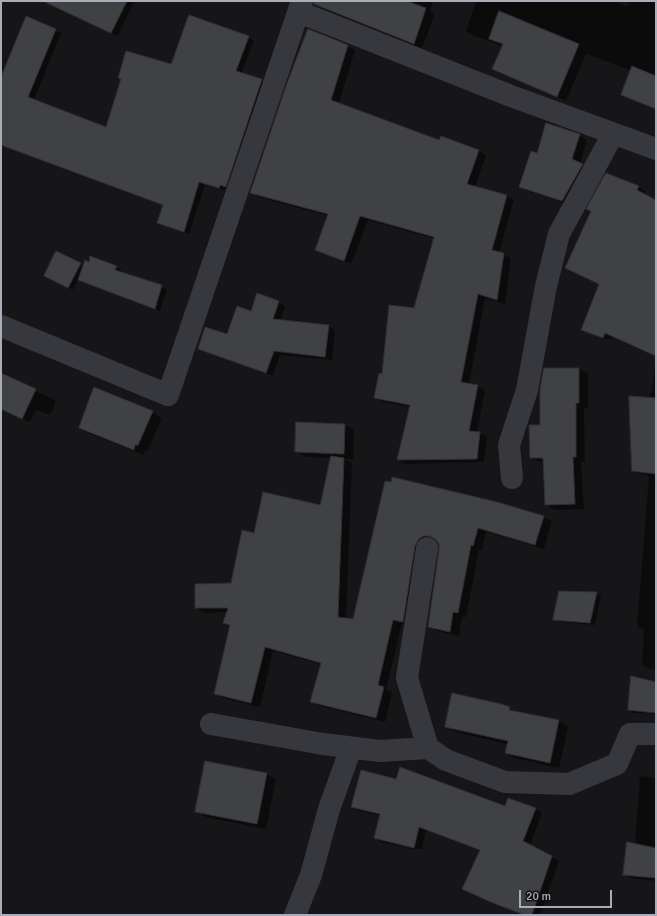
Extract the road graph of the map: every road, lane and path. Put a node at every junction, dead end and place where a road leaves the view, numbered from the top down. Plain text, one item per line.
1 (300, 7) edge
2 (613, 134) junction
3 (656, 149) edge
4 (1, 326) edge
5 (512, 478) dead end
6 (427, 548) dead end
7 (211, 724) dead end
8 (656, 734) edge
9 (351, 748) junction
10 (428, 748) junction
11 (295, 915) edge

1 - 2 street
1 - 4 street
2 - 3 street
2 - 5 street
6 - 10 street
7 - 9 street
8 - 10 street
9 - 10 street
9 - 11 street

